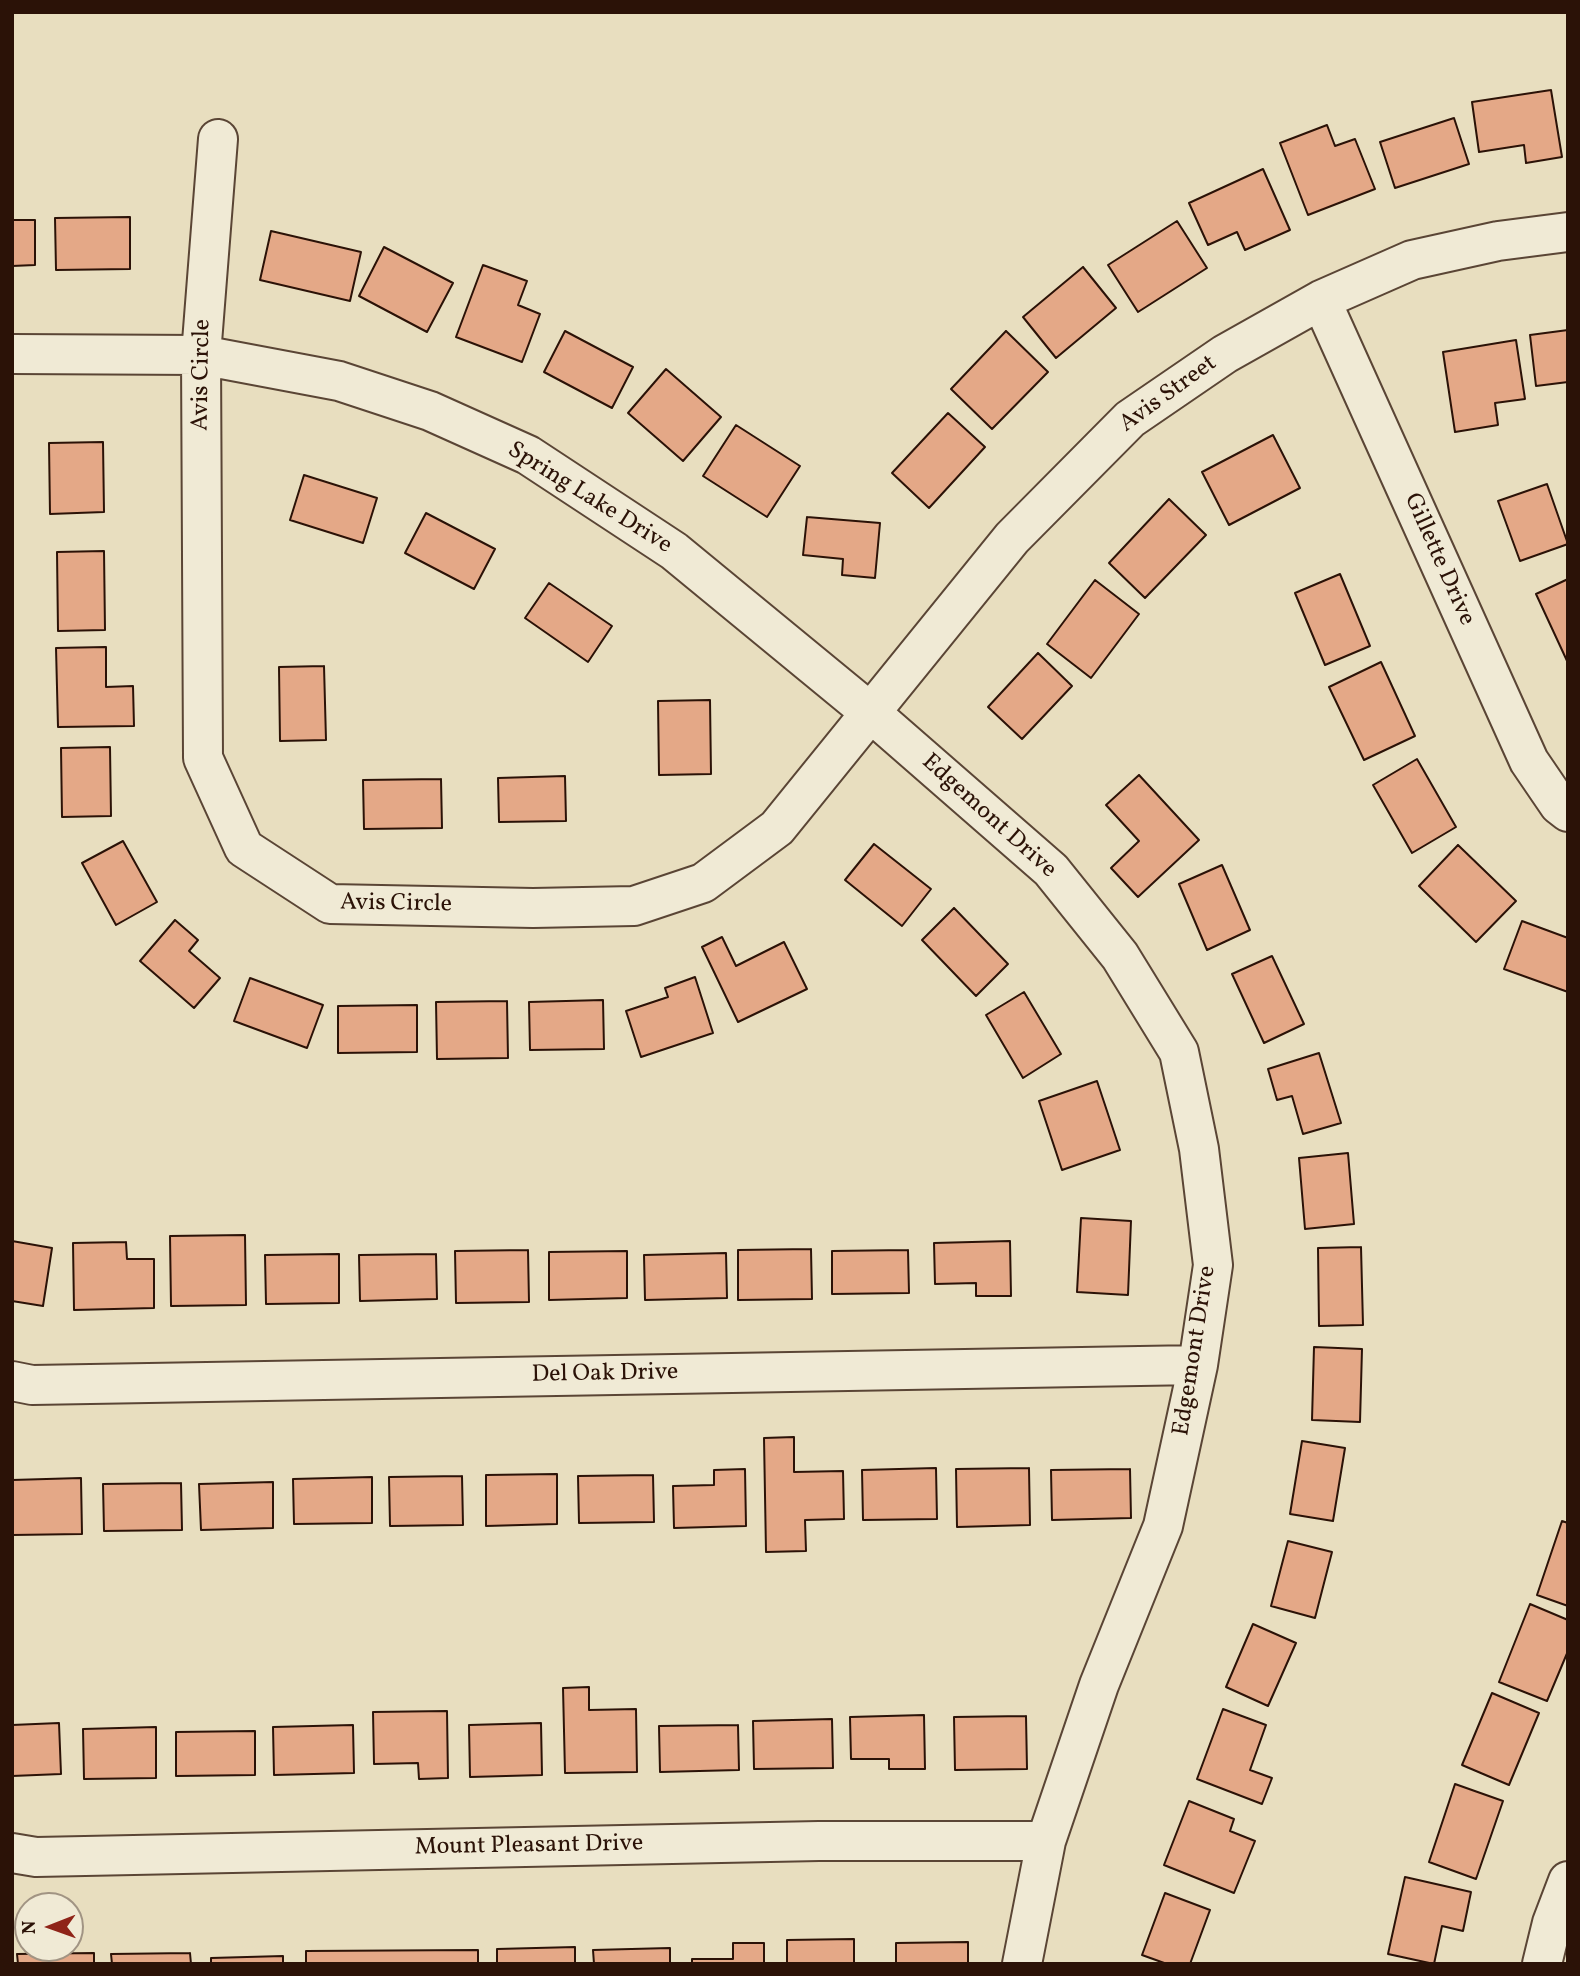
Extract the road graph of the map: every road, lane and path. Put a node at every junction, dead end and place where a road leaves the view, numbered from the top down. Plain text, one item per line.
1 (218, 139) dead end
2 (1568, 232) edge
3 (1321, 300) junction
4 (12, 354) edge
5 (201, 355) junction
6 (872, 713) junction
7 (1568, 813) edge
8 (1198, 1364) junction
9 (12, 1381) edge
10 (1046, 1840) junction
11 (12, 1853) edge
12 (1568, 1881) edge
13 (1022, 1964) edge
14 (1542, 1964) edge

1 - 5 street, Avis Circle
2 - 3 street, Avis Street
3 - 6 street, Avis Street
3 - 7 street, Gillette Drive
4 - 5 street, Spring Lake Drive
5 - 6 street, Spring Lake Drive
5 - 6 street, Avis Circle
6 - 8 street, Edgemont Drive
8 - 9 street, Del Oak Drive
8 - 10 street, Edgemont Drive
10 - 11 street, Mount Pleasant Drive
10 - 13 street, Edgemont Drive
12 - 14 street

